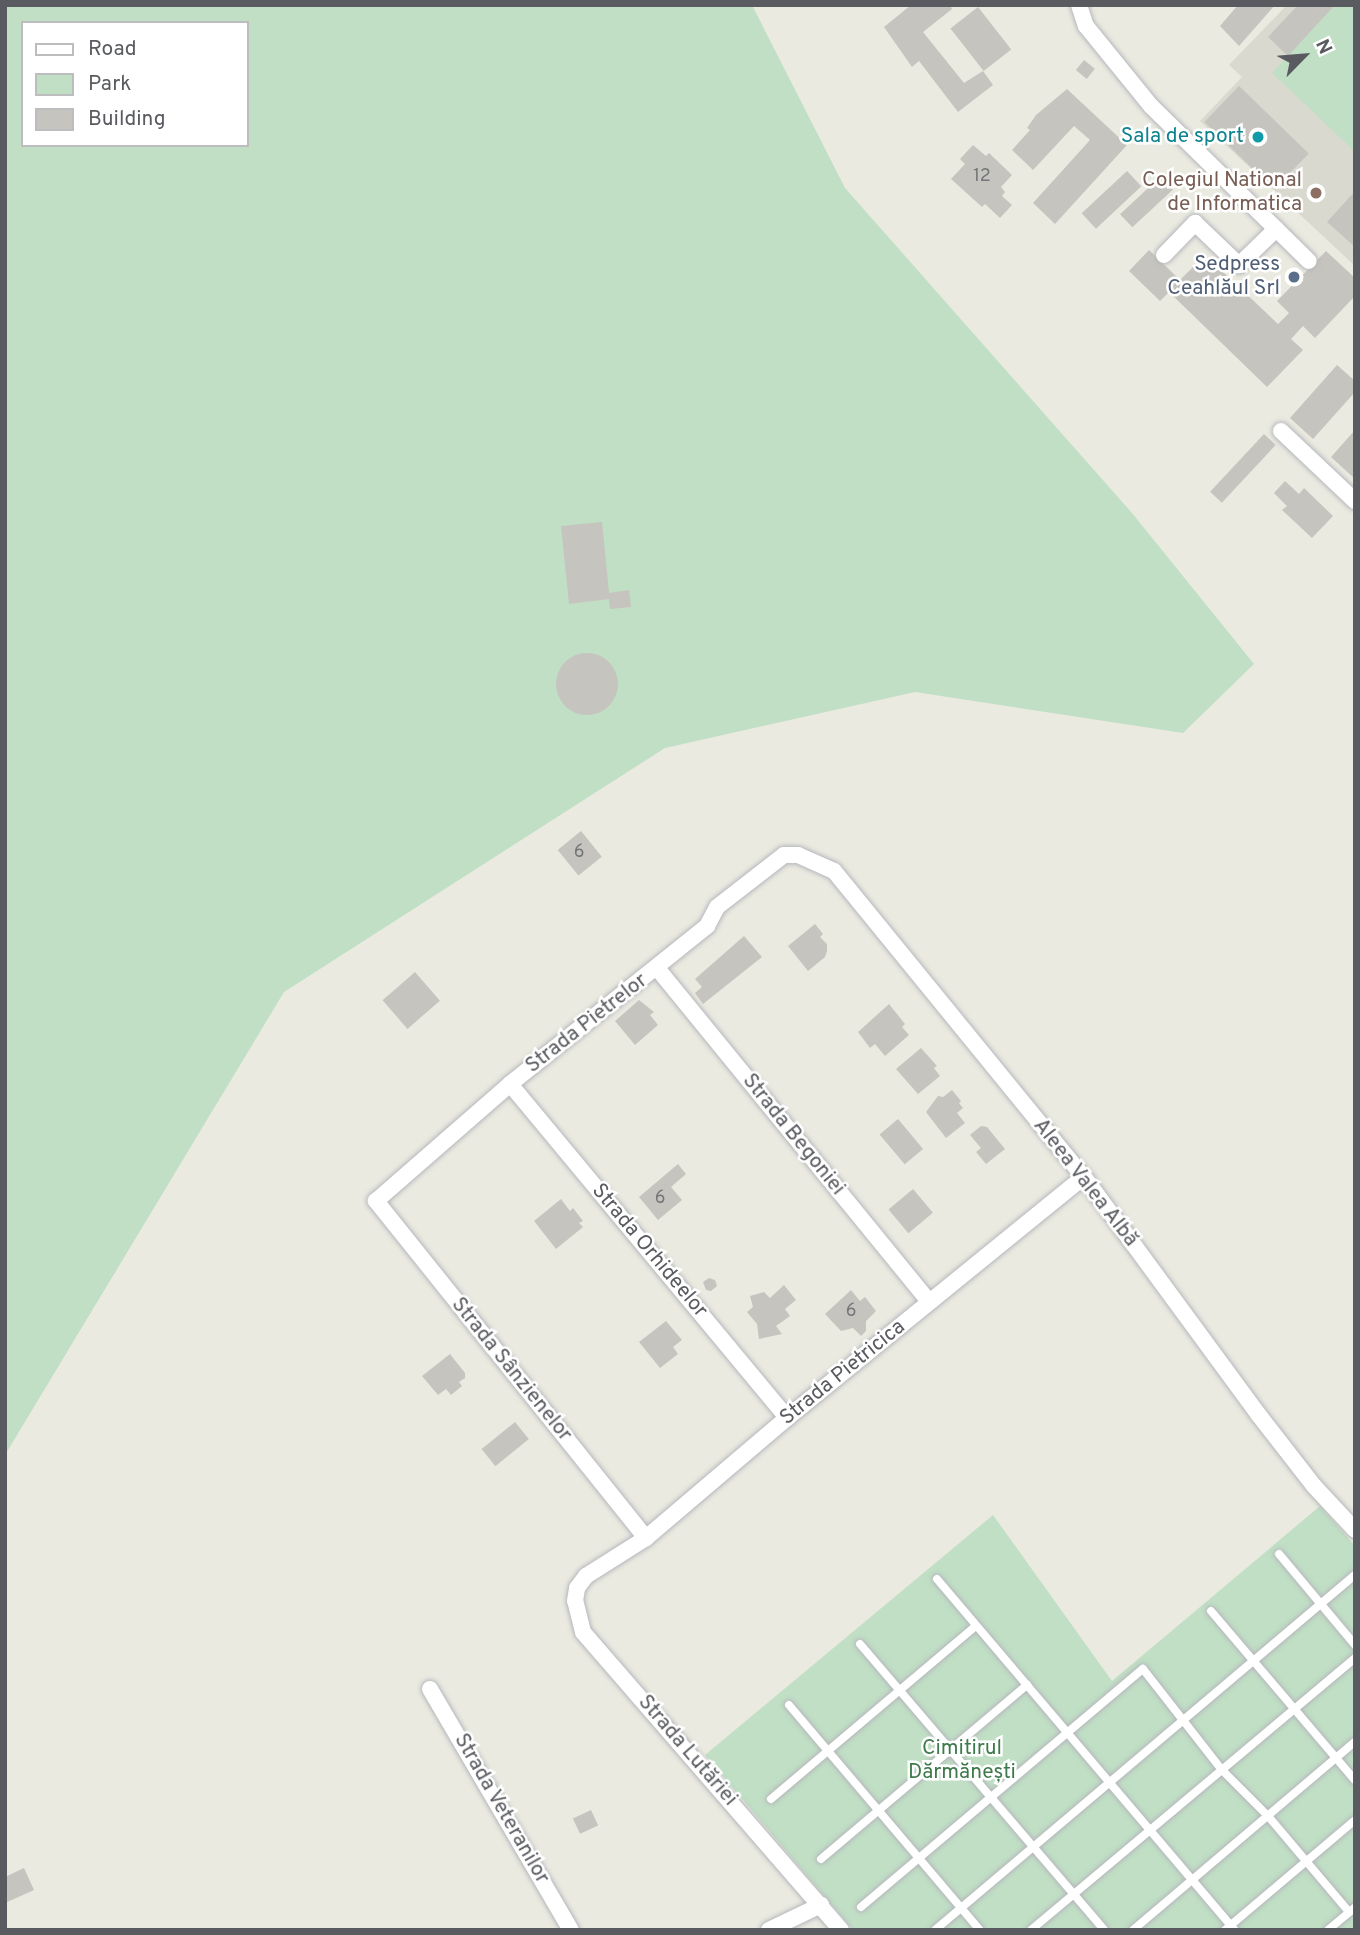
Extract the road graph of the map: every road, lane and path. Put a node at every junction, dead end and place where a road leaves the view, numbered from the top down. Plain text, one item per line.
1 (1079, 5) edge
2 (1276, 229) junction
3 (1164, 254) dead end
4 (1309, 261) dead end
5 (1281, 430) dead end
6 (1355, 501) edge
7 (798, 855) joint
8 (657, 968) junction
9 (510, 1084) junction
10 (1084, 1177) junction
11 (376, 1201) joint
12 (929, 1301) junction
13 (787, 1418) junction
14 (1355, 1530) edge
15 (646, 1538) junction
16 (1279, 1554) dead end
17 (601, 1566) joint
18 (1355, 1575) edge
19 (937, 1579) dead end
20 (1321, 1604) junction
21 (1211, 1611) dead end
22 (976, 1626) junction
23 (860, 1644) dead end
24 (1355, 1644) edge
25 (1355, 1658) edge
26 (1253, 1661) junction
27 (1027, 1685) junction
28 (430, 1689) dead end
29 (900, 1690) junction
30 (789, 1705) dead end
31 (1294, 1712) junction
32 (1185, 1719) junction
33 (1067, 1733) junction
34 (1355, 1742) edge
35 (950, 1750) junction
36 (828, 1751) junction
37 (1336, 1758) junction
38 (1222, 1770) junction
39 (1355, 1780) edge
40 (1109, 1783) junction
41 (991, 1797) junction
42 (771, 1799) dead end
43 (879, 1810) junction
44 (1268, 1816) junction
45 (1355, 1820) edge
46 (1151, 1828) junction
47 (1032, 1847) junction
48 (919, 1858) junction
49 (821, 1859) dead end
50 (1306, 1861) junction
51 (1192, 1880) junction
52 (1075, 1893) junction
53 (821, 1905) junction
54 (861, 1907) dead end
55 (961, 1907) junction
56 (1352, 1910) edge
57 (1230, 1928) edge
58 (571, 1930) edge
59 (769, 1930) edge
60 (841, 1930) edge
61 (935, 1930) edge
62 (979, 1930) edge
63 (1031, 1930) edge
64 (1104, 1930) edge
65 (1133, 1930) edge
66 (1328, 1930) edge

1 - 2 street
2 - 3 street
2 - 4 street
5 - 6 street
7 - 8 street, Strada Pietrelor
7 - 10 street, Aleea Valea Albă
8 - 9 street, Strada Pietrelor
8 - 12 street, Strada Begoniei
9 - 11 street, Strada Pietrelor
9 - 13 street, Strada Orhideelor
10 - 12 street, Strada Pietricica
10 - 14 street, Aleea Valea Albă
11 - 15 street, Strada Sânzienelor
12 - 13 street, Strada Pietricica
13 - 15 street, Strada Pietricica
15 - 17 street, Strada Pietricica
16 - 20 lane
17 - 53 street, Strada Lutăriei
18 - 20 lane
19 - 22 lane
20 - 24 lane
20 - 26 lane
21 - 26 lane
22 - 27 lane
22 - 29 lane
23 - 29 lane
25 - 31 lane
26 - 31 lane
26 - 32 lane
27 - 33 lane
27 - 35 lane
28 - 58 street, Strada Veteranilor
29 - 35 lane
29 - 36 lane
30 - 36 lane
31 - 37 lane
31 - 38 lane
32 - 33 lane
32 - 38 lane
32 - 40 lane
33 - 40 lane
33 - 41 lane
34 - 37 lane
35 - 41 lane
35 - 43 lane
36 - 42 lane
36 - 43 lane
37 - 39 lane
37 - 44 lane
38 - 44 lane
38 - 46 lane
40 - 46 lane
40 - 47 lane
41 - 47 lane
41 - 48 lane
43 - 48 lane
43 - 49 lane
44 - 50 lane
44 - 51 lane
45 - 50 lane
46 - 51 lane
46 - 52 lane
47 - 52 lane
47 - 55 lane
48 - 54 lane
48 - 55 lane
50 - 56 lane
50 - 57 lane
51 - 57 lane
51 - 65 lane
52 - 63 lane
52 - 64 lane
53 - 59 street
53 - 60 street, Strada Lutăriei
55 - 61 lane
55 - 62 lane
56 - 66 lane

